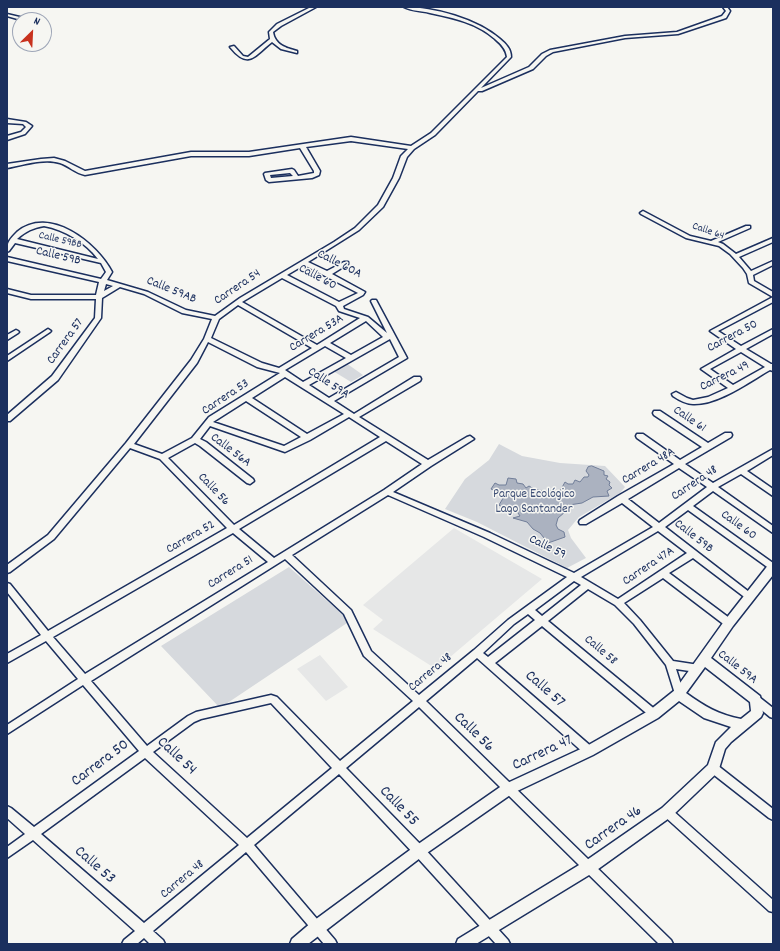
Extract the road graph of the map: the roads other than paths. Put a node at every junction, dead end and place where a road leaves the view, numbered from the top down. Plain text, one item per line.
1 (314, 7) edge
2 (406, 7) edge
3 (725, 7) edge
4 (272, 40) junction
5 (232, 47) dead end
6 (295, 52) dead end
7 (474, 93) junction
8 (7, 121) edge
9 (7, 138) edge
10 (302, 146) junction
11 (412, 148) junction
12 (7, 166) edge
13 (296, 177) dead end
14 (643, 213) dead end
15 (748, 227) dead end
16 (12, 240) junction
17 (773, 240) edge
18 (713, 242) junction
19 (7, 250) edge
20 (736, 256) junction
21 (7, 259) edge
22 (103, 262) junction
23 (303, 262) junction
24 (346, 263) dead end
25 (773, 263) edge
26 (282, 274) junction
27 (327, 274) junction
28 (750, 274) junction
29 (103, 281) junction
30 (119, 285) junction
31 (7, 290) edge
32 (773, 295) edge
33 (99, 297) junction
34 (773, 299) edge
35 (374, 301) dead end
36 (238, 302) junction
37 (339, 305) junction
38 (216, 318) junction
39 (366, 318) junction
40 (48, 331) dead end
41 (773, 331) edge
42 (16, 332) dead end
43 (389, 336) junction
44 (7, 338) edge
45 (207, 340) junction
46 (325, 343) junction
47 (318, 348) junction
48 (739, 349) junction
49 (351, 358) junction
50 (7, 359) edge
51 (772, 368) edge
52 (283, 372) junction
53 (417, 379) dead end
54 (303, 385) junction
55 (733, 388) junction
56 (676, 394) dead end
57 (247, 398) junction
58 (329, 401) junction
59 (657, 412) dead end
60 (352, 416) junction
61 (7, 419) edge
62 (208, 423) junction
63 (728, 435) dead end
64 (640, 436) dead end
65 (386, 437) junction
66 (307, 438) junction
67 (470, 439) dead end
68 (195, 440) junction
69 (129, 445) junction
70 (708, 447) junction
71 (773, 452) edge
72 (163, 457) junction
73 (679, 463) junction
74 (428, 464) junction
75 (742, 471) junction
76 (250, 481) dead end
77 (713, 487) junction
78 (387, 492) junction
79 (773, 493) edge
80 (621, 498) junction
81 (688, 506) junction
82 (582, 522) dead end
83 (659, 527) junction
84 (233, 529) junction
85 (773, 530) edge
86 (693, 553) junction
87 (286, 555) junction
88 (274, 562) junction
89 (773, 567) edge
90 (7, 570) edge
91 (663, 573) junction
92 (574, 577) junction
93 (587, 585) junction
94 (7, 586) edge
95 (750, 597) junction
96 (618, 603) junction
97 (529, 610) junction
98 (541, 620) junction
99 (729, 623) junction
100 (47, 636) junction
101 (477, 653) junction
102 (7, 659) edge
103 (488, 662) junction
104 (700, 663) junction
105 (670, 664) junction
106 (84, 680) junction
107 (679, 694) junction
108 (266, 700) joint
109 (756, 700) junction
110 (419, 701) junction
111 (757, 713) junction
112 (772, 713) edge
113 (654, 714) junction
114 (742, 724) junction
115 (7, 730) edge
116 (145, 751) junction
117 (589, 751) junction
118 (339, 768) junction
119 (714, 768) junction
120 (508, 789) junction
121 (7, 811) edge
122 (667, 812) junction
123 (773, 815) edge
124 (34, 834) junction
125 (247, 845) junction
126 (419, 851) junction
127 (7, 853) edge
128 (589, 867) junction
129 (773, 907) edge
130 (317, 927) junction
131 (490, 928) junction
132 (144, 931) junction
133 (128, 944) edge
134 (159, 944) edge
135 (297, 944) edge
136 (331, 944) edge
137 (463, 944) edge
138 (504, 944) edge
139 (667, 944) edge

1 - 4 street
2 - 7 street, Carrera 54
3 - 7 street
4 - 5 street
4 - 6 street
7 - 11 street, Carrera 54
8 - 9 street
10 - 11 street
10 - 12 street
10 - 13 street
11 - 23 street, Carrera 54
14 - 18 street, Calle 64
15 - 18 street
16 - 19 street
16 - 22 street, Calle 59BB
16 - 22 street
17 - 20 street
18 - 20 street, Calle 64
20 - 28 street, Calle 64
21 - 29 street, Calle 59B
22 - 29 street, Carrera 57
23 - 26 street, Carrera 54
23 - 27 street, Calle 60A
24 - 27 street
25 - 28 street
26 - 36 street, Carrera 54
26 - 37 street, Calle 60
27 - 37 street, Calle 60A
28 - 32 street, Calle 64
29 - 30 street, Calle 59AB
29 - 33 street, Carrera 57
30 - 33 street
30 - 38 street, Calle 59AB
31 - 33 street
33 - 61 street, Carrera 57
34 - 48 street
35 - 43 street
36 - 38 street, Carrera 54
36 - 47 street
37 - 39 street, Calle 60
38 - 45 street, Carrera 54
39 - 43 street
39 - 46 street, Carrera 53A
40 - 50 street
41 - 48 street, Carrera 50
42 - 44 street
43 - 49 street
43 - 58 street
45 - 52 street, Calle 59A
45 - 69 street, Carrera 54
46 - 47 street, Carrera 53A
46 - 49 street
47 - 52 street, Carrera 53A
48 - 51 street
48 - 55 street, Carrera 50
49 - 54 street
51 - 55 street, Carrera 49
52 - 54 street, Calle 59A
52 - 57 street, Carrera 53
53 - 60 street
54 - 58 street, Calle 59A
55 - 56 street, Carrera 49
57 - 62 street, Carrera 53
57 - 66 street
58 - 60 street, Calle 59A
59 - 70 street, Calle 61
60 - 65 street, Calle 59A
60 - 66 street
62 - 66 street
62 - 68 street, Carrera 53
63 - 70 street, Carrera 48A
64 - 73 street
65 - 74 street, Calle 59A
65 - 84 street, Carrera 52
67 - 74 street, Carrera 51
68 - 72 street, Carrera 53
68 - 76 street, Calle 56A
69 - 72 street, Calle 56
69 - 90 street, Carrera 54
70 - 73 street, Carrera 48A
71 - 75 street, Carrera 48
72 - 84 street, Calle 56
73 - 77 street
73 - 80 street, Carrera 48A
74 - 78 street, Carrera 51
75 - 77 street, Carrera 48
75 - 79 street
77 - 81 street, Carrera 48
77 - 85 street
78 - 87 street, Carrera 51
78 - 92 street, Calle 59
80 - 82 street, Carrera 48A
80 - 83 street, Calle 59B
81 - 83 street, Carrera 48
81 - 89 street, Calle 60
83 - 86 street, Calle 59B
83 - 92 street, Carrera 48
84 - 88 street, Calle 56
84 - 100 street, Carrera 52
86 - 91 street, Carrera 47A
86 - 95 street, Calle 59B
87 - 88 street, Carrera 51
87 - 110 street, Calle 56
88 - 106 street, Carrera 51
89 - 95 street, Carrera 47
91 - 96 street, Carrera 47A
91 - 99 street
92 - 93 street, Calle 59
92 - 97 street, Carrera 48
93 - 96 street, Calle 59
93 - 98 street
94 - 100 street, Calle 54
95 - 99 street, Carrera 47
96 - 105 street, Calle 59
97 - 98 street, Calle 58
97 - 101 street, Carrera 48
98 - 103 street
98 - 113 street, Calle 58
99 - 104 street, Carrera 47
100 - 102 street, Carrera 52
100 - 106 street, Calle 54
101 - 103 street, Calle 57
101 - 110 street, Carrera 48
103 - 117 street, Calle 57
104 - 105 street
104 - 107 street, Carrera 47
104 - 109 street, Calle 59A
105 - 107 street, Calle 59
106 - 115 street, Carrera 51
106 - 116 street, Calle 54
107 - 113 street, Carrera 47
107 - 114 street
108 - 116 street, Carrera 50
108 - 118 street, Calle 55
109 - 111 street
109 - 112 street, Calle 59A
110 - 118 street, Carrera 48
110 - 120 street, Calle 56
111 - 112 street
111 - 114 street
113 - 117 street, Carrera 47
114 - 119 street
116 - 124 street, Carrera 50
116 - 125 street, Calle 54
117 - 120 street, Carrera 47
118 - 125 street, Carrera 48
118 - 126 street, Calle 55
119 - 122 street, Carrera 46
119 - 123 street
120 - 126 street, Carrera 47
120 - 128 street, Calle 56
121 - 124 street, Calle 53
122 - 128 street, Carrera 46
122 - 129 street
124 - 127 street, Carrera 50
124 - 132 street, Calle 53
125 - 130 street, Calle 54
125 - 132 street, Carrera 48
126 - 130 street, Carrera 47
126 - 131 street, Calle 55
128 - 131 street, Carrera 46
128 - 139 street, Calle 56
130 - 135 street, Carrera 47
130 - 136 street, Calle 54
131 - 137 street, Carrera 46
131 - 138 street, Calle 55
132 - 133 street, Carrera 48
132 - 134 street, Calle 53

